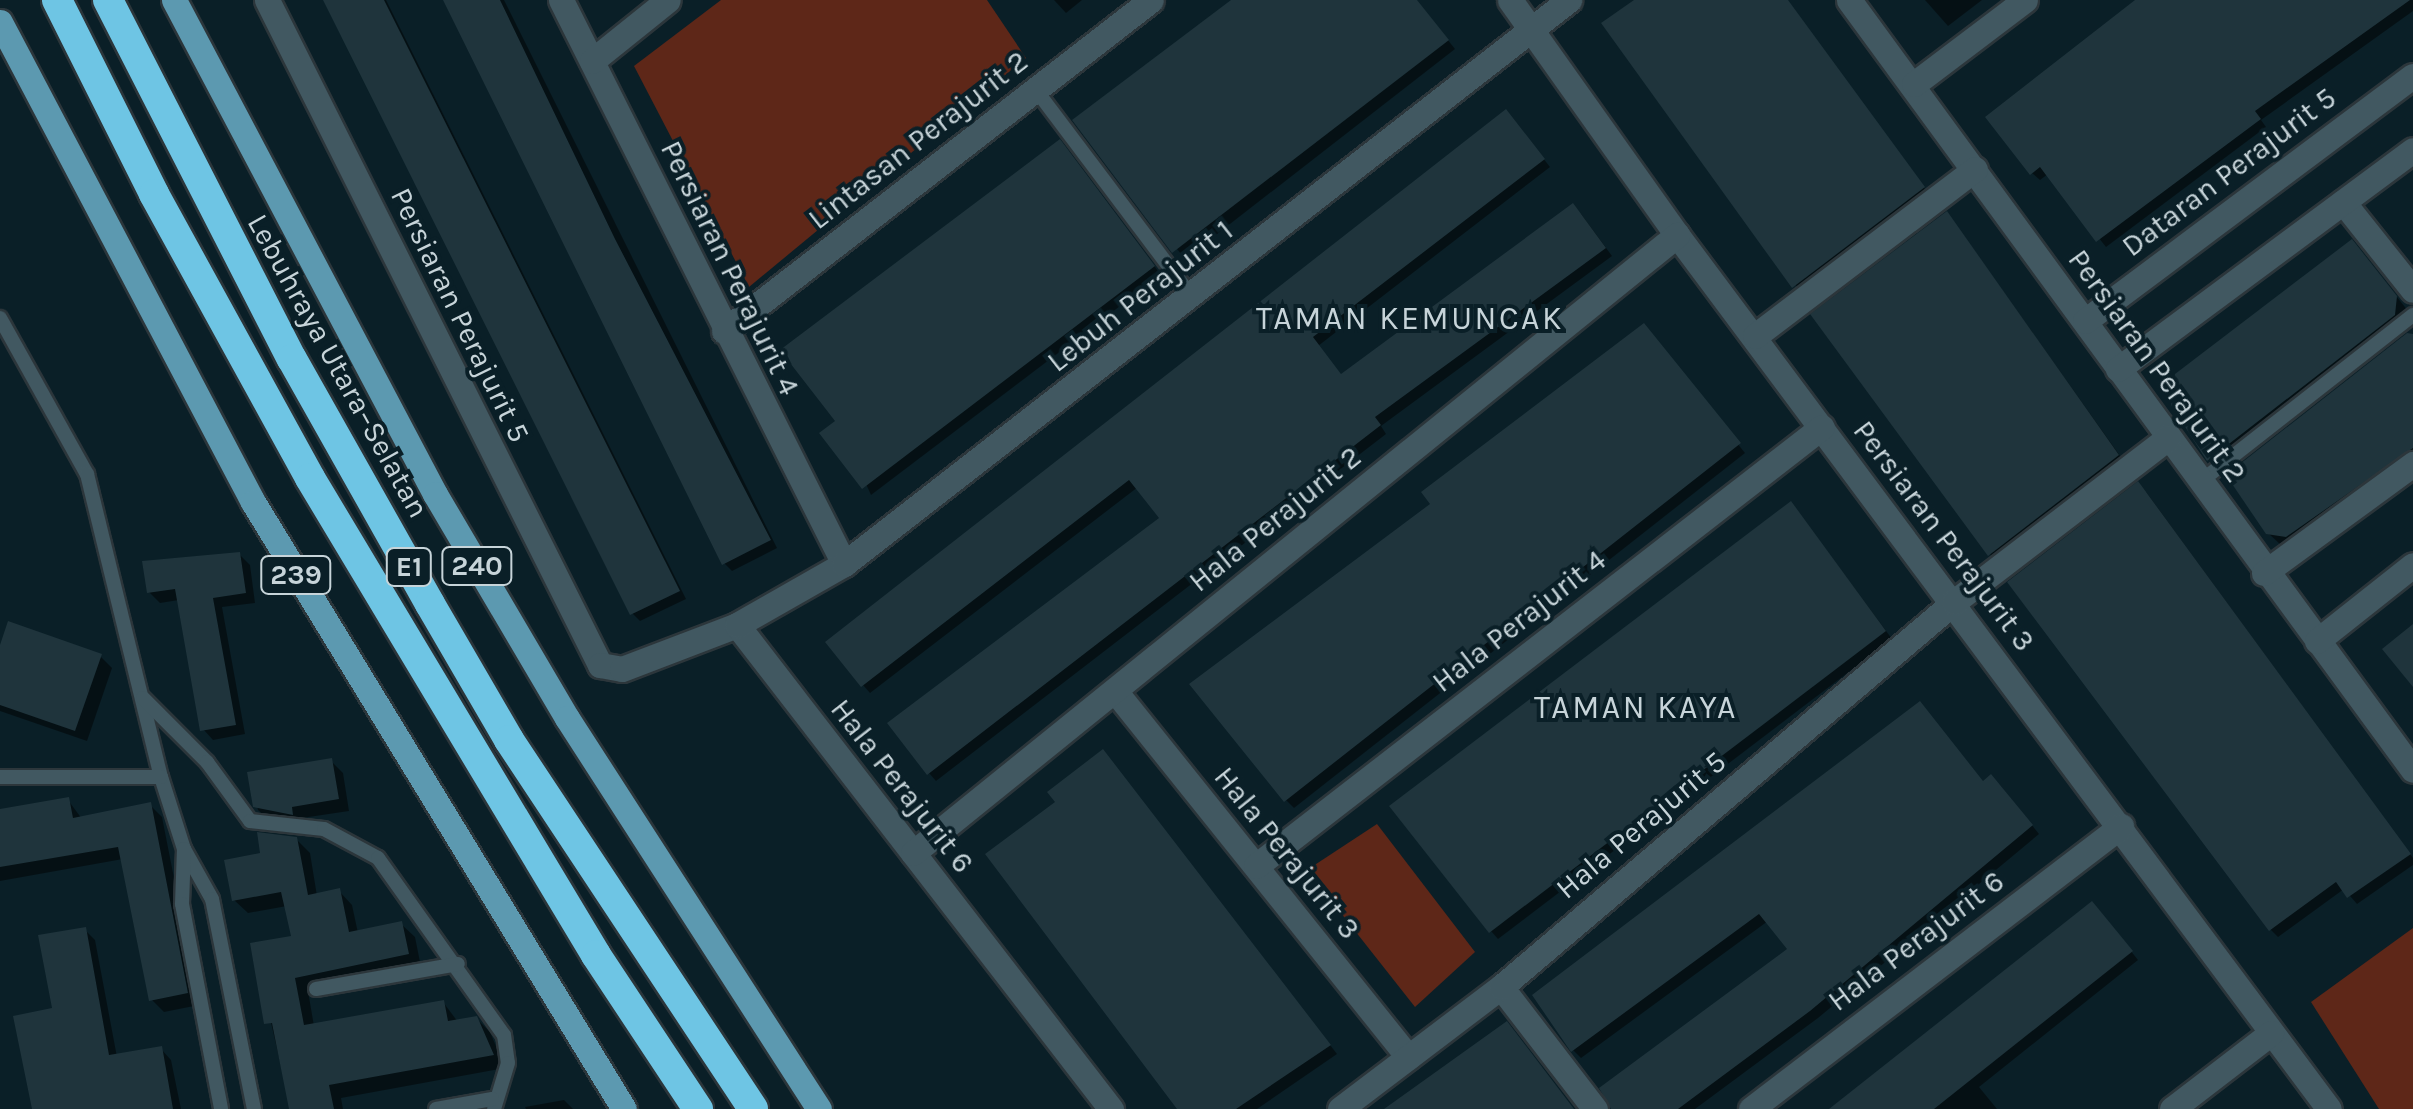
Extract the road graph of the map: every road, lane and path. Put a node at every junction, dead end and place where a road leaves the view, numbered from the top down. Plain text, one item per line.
1 (57, 0) edge
2 (108, 0) edge
3 (174, 0) edge
4 (267, 0) edge
5 (560, 0) edge
6 (668, 0) edge
7 (1151, 0) edge
8 (1510, 0) edge
9 (1569, 0) edge
10 (1849, 0) edge
11 (2024, 0) edge
12 (0, 22) edge
13 (1531, 29) junction
14 (592, 61) junction
15 (2413, 76) edge
16 (1914, 84) junction
17 (1036, 90) junction
18 (2413, 150) edge
19 (1975, 169) junction
20 (2343, 202) junction
21 (1677, 235) junction
22 (2413, 290) edge
23 (1192, 298) junction
24 (2413, 315) edge
25 (0, 318) edge
26 (2085, 321) junction
27 (724, 331) junction
28 (1755, 336) junction
29 (2118, 370) junction
30 (1822, 428) junction
31 (2168, 438) junction
32 (2413, 464) edge
33 (2200, 482) junction
34 (844, 564) junction
35 (2413, 566) edge
36 (2264, 573) junction
37 (1954, 602) junction
38 (737, 625) junction
39 (2317, 641) junction
40 (1114, 691) junction
41 (142, 698) junction
42 (2413, 770) edge
43 (0, 777) edge
44 (161, 777) junction
45 (2120, 826) junction
46 (184, 850) junction
47 (912, 853) junction
48 (1256, 866) junction
49 (458, 964) junction
50 (1501, 987) junction
51 (316, 990) dead end
52 (2272, 1033) junction
53 (1408, 1057) junction
54 (493, 1104) edge
55 (619, 1105) edge
56 (222, 1109) edge
57 (254, 1109) edge
58 (436, 1109) edge
59 (698, 1109) edge
60 (753, 1109) edge
61 (820, 1109) edge
62 (1111, 1109) edge
63 (1340, 1109) edge
64 (1595, 1109) edge
65 (1751, 1109) edge
66 (2172, 1109) edge
67 (2329, 1109) edge

1 - 59 highway, E1
2 - 60 highway, Lebuhraya Utara–Selatan / E1
3 - 61 main road, 240
4 - 38 street, Persiaran Perajurit 5
5 - 14 street, Persiaran Perajurit 4
6 - 14 street
7 - 17 street, Lintasan Perajurit 2
8 - 13 street, Persiaran Perajurit 3
9 - 13 street, Lebuh Perajurit 1
10 - 16 street, Persiaran Perajurit 2
11 - 16 street
12 - 55 main road, 239
13 - 21 street, Persiaran Perajurit 3
13 - 23 street, Lebuh Perajurit 1
14 - 27 street, Persiaran Perajurit 4
15 - 26 street, Dataran Perajurit 5
16 - 19 street, Persiaran Perajurit 2
17 - 23 lane
17 - 27 street, Lintasan Perajurit 2
18 - 20 street
19 - 26 street, Persiaran Perajurit 2
19 - 28 street
20 - 22 street
20 - 29 street
21 - 28 street, Persiaran Perajurit 3
21 - 40 street, Hala Perajurit 2
23 - 34 street, Lebuh Perajurit 1
24 - 33 lane
25 - 41 lane
26 - 29 street, Persiaran Perajurit 2
27 - 34 street, Persiaran Perajurit 4
28 - 30 street, Persiaran Perajurit 3
29 - 31 street, Persiaran Perajurit 2
30 - 37 street, Persiaran Perajurit 3
30 - 48 street, Hala Perajurit 4
31 - 33 street, Persiaran Perajurit 2
31 - 37 street, Hala Perajurit 5
32 - 36 street
33 - 36 street, Persiaran Perajurit 2
34 - 38 street, Lebuh Perajurit 1
35 - 39 street
36 - 39 street, Persiaran Perajurit 2
37 - 45 street, Persiaran Perajurit 3
37 - 50 street, Hala Perajurit 5
38 - 47 street, Hala Perajurit 6
39 - 42 street, Persiaran Perajurit 2
40 - 47 street, Hala Perajurit 2
40 - 48 street, Hala Perajurit 3
41 - 44 lane
41 - 49 lane
43 - 44 lane
44 - 46 lane
45 - 52 street, Persiaran Perajurit 3
45 - 65 street, Hala Perajurit 6
46 - 56 lane
46 - 57 lane
47 - 62 street, Hala Perajurit 6
48 - 53 street, Hala Perajurit 3
49 - 51 lane
49 - 54 lane
50 - 53 street, Hala Perajurit 5
50 - 64 street
52 - 66 street
52 - 67 street, Persiaran Perajurit 3
53 - 63 street, Hala Perajurit 5
54 - 58 lane

